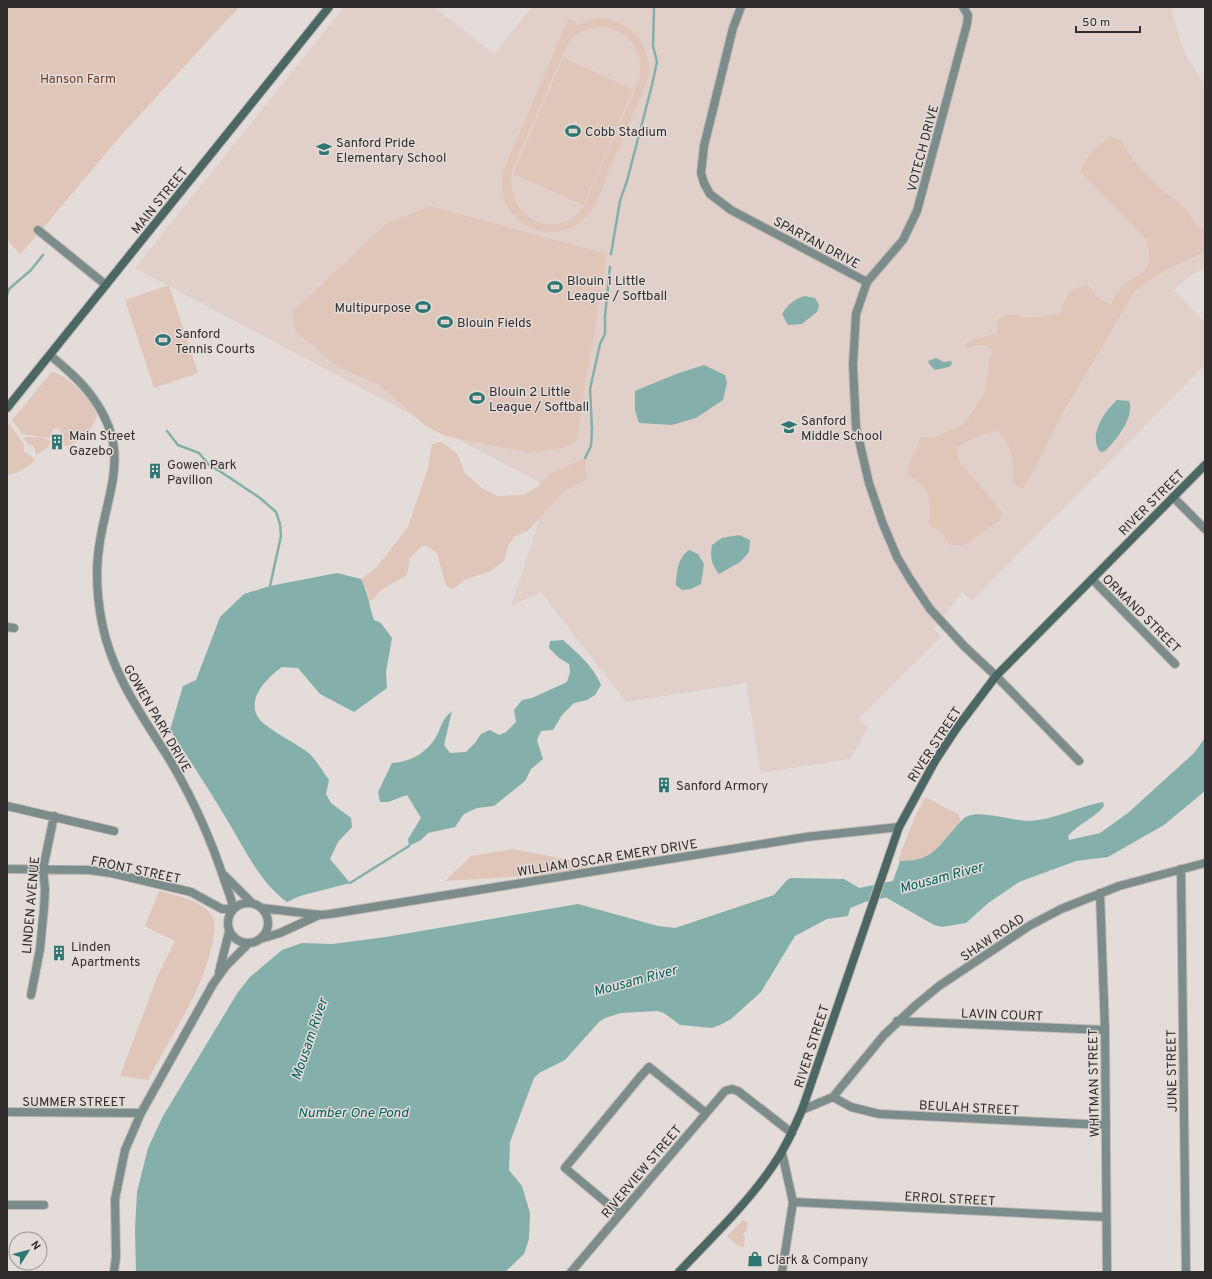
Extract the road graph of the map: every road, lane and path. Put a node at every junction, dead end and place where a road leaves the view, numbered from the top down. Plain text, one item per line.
1 (329, 7) edge
2 (741, 7) edge
3 (963, 7) edge
4 (38, 230) dead end
5 (867, 282) junction
6 (106, 285) junction
7 (50, 355) junction
8 (7, 408) edge
9 (1205, 465) edge
10 (1173, 497) junction
11 (1205, 529) edge
12 (1092, 579) junction
13 (1175, 664) dead end
14 (996, 676) junction
15 (1078, 761) dead end
16 (7, 806) edge
17 (54, 816) junction
18 (899, 827) junction
19 (114, 831) dead end
20 (1205, 863) edge
21 (7, 869) edge
22 (43, 869) junction
23 (1180, 869) junction
24 (222, 871) junction
25 (1100, 893) junction
26 (210, 902) junction
27 (251, 902) junction
28 (233, 908) junction
29 (262, 908) junction
30 (320, 915) junction
31 (228, 929) junction
32 (260, 939) junction
33 (249, 943) junction
34 (218, 977) junction
35 (31, 995) dead end
36 (897, 1022) junction
37 (1105, 1030) junction
38 (833, 1097) junction
39 (802, 1110) junction
40 (7, 1112) edge
41 (140, 1113) junction
42 (706, 1113) junction
43 (1106, 1125) junction
44 (792, 1133) junction
45 (782, 1153) junction
46 (793, 1202) junction
47 (7, 1205) edge
48 (44, 1205) dead end
49 (620, 1214) junction
50 (1106, 1217) junction
51 (114, 1272) edge
52 (571, 1272) edge
53 (679, 1272) edge
54 (782, 1272) edge
55 (1107, 1272) edge
56 (1186, 1272) edge

1 - 6 street, MAIN STREET
2 - 5 street, SPARTAN DRIVE
3 - 5 street, VOTECH DRIVE
4 - 6 street
5 - 14 street, SPARTAN DRIVE
6 - 7 street, MAIN STREET
7 - 8 street, MAIN STREET
7 - 24 street, GOWEN PARK DRIVE
9 - 10 street, RIVER STREET
10 - 11 street
10 - 12 street, RIVER STREET
12 - 13 street, ORMAND STREET
12 - 14 street, RIVER STREET
14 - 15 street, SPARTAN DRIVE
14 - 18 street, RIVER STREET
16 - 17 street
17 - 19 street
17 - 22 street, LINDEN AVENUE
18 - 30 street, WILLIAM OSCAR EMERY DRIVE
18 - 39 street, RIVER STREET
20 - 23 street, SHAW ROAD
21 - 22 street, FRONT STREET
22 - 26 street, FRONT STREET
22 - 35 street, LINDEN AVENUE
23 - 25 street, SHAW ROAD
23 - 56 street, JUNE STREET
24 - 27 street, GOWEN PARK DRIVE
24 - 28 street, GOWEN PARK DRIVE
25 - 36 street, SHAW ROAD
25 - 37 street, WHITMAN STREET
26 - 28 street, FRONT STREET
26 - 31 street, FRONT STREET
27 - 28 street
27 - 29 street
28 - 31 street
29 - 30 street, WILLIAM OSCAR EMERY DRIVE
29 - 32 street
30 - 32 street, WILLIAM OSCAR EMERY DRIVE
31 - 33 street
31 - 34 street
32 - 33 street
33 - 34 street
34 - 41 street
36 - 37 street, LAVIN COURT
36 - 38 street, SHAW ROAD
37 - 43 street, WHITMAN STREET
38 - 39 street, RIVER STREET
38 - 43 street, BEULAH STREET
39 - 44 street, RIVER STREET
40 - 41 street, SUMMER STREET
41 - 51 street
42 - 44 street, RIVERVIEW STREET
42 - 49 street, RIVERVIEW STREET
42 - 49 street
43 - 50 street, WHITMAN STREET
44 - 45 street, RIVER STREET
45 - 46 street
45 - 53 street, RIVER STREET
46 - 50 street, ERROL STREET
46 - 54 street
47 - 48 street
49 - 52 street, RIVERVIEW STREET
50 - 55 street, WHITMAN STREET

